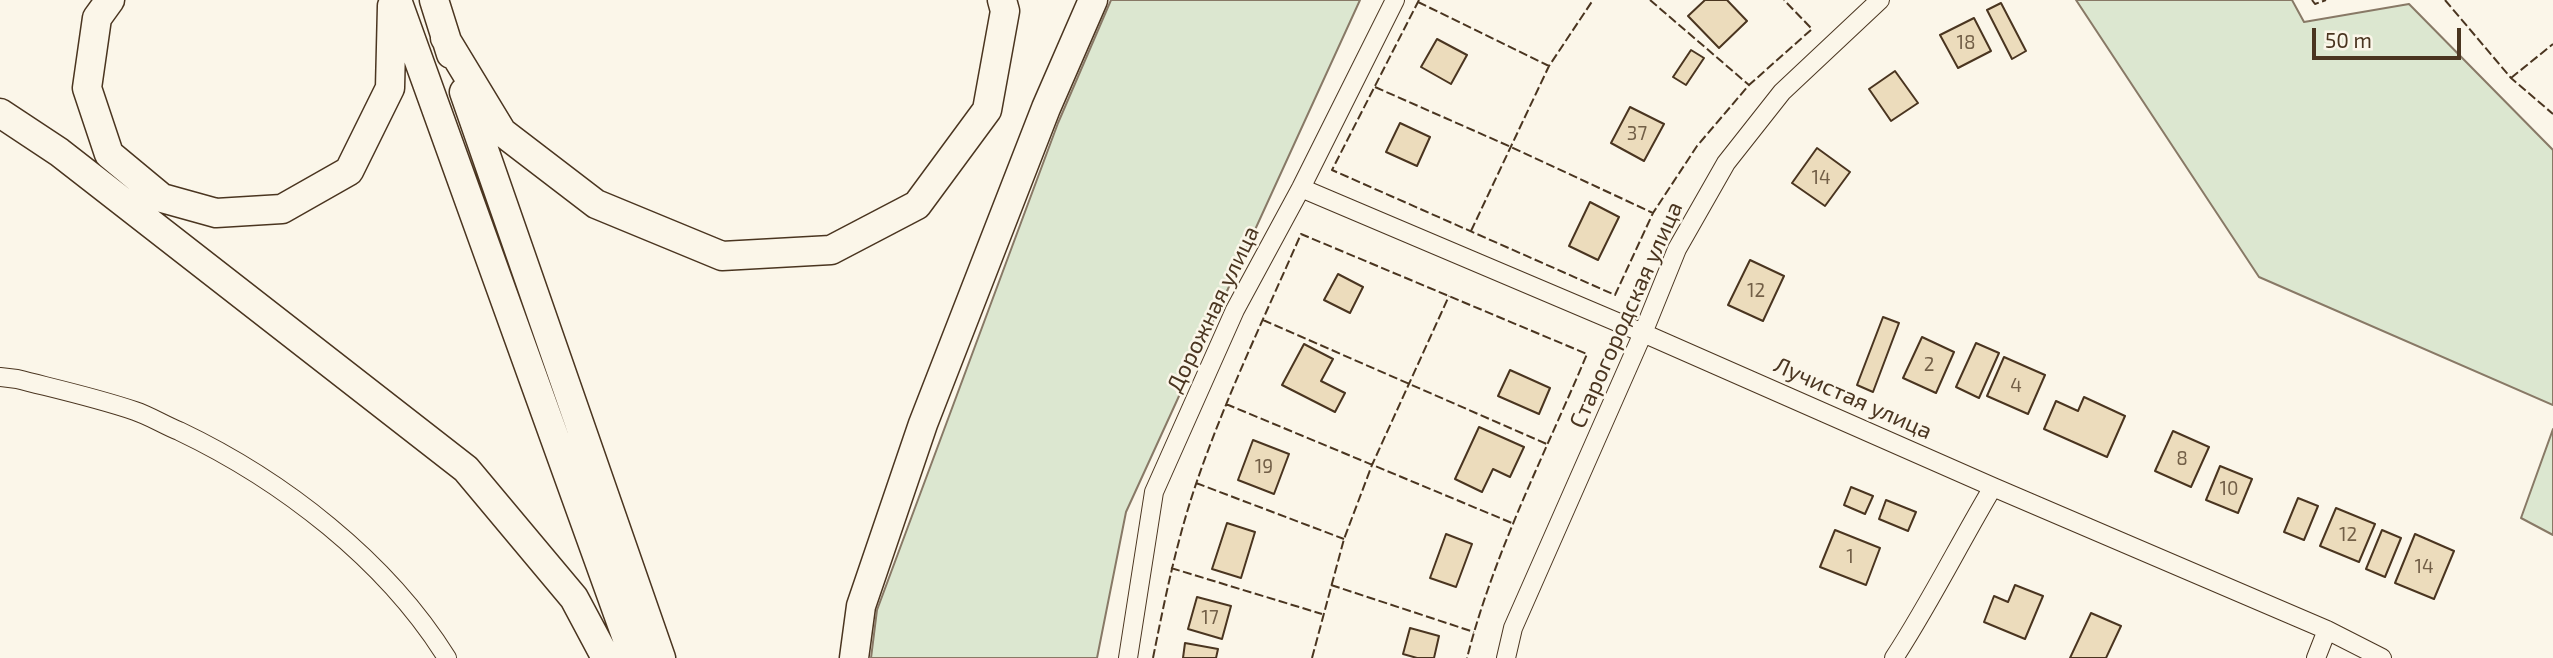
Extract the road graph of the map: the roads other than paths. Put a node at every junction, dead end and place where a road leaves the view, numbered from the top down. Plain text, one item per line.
1 (110, 0) edge
2 (394, 0) edge
3 (434, 0) edge
4 (1002, 0) edge
5 (1093, 0) edge
6 (1395, 0) edge
7 (1880, 0) edge
8 (445, 38) junction
9 (0, 113) edge
10 (1301, 188) junction
11 (1643, 333) junction
12 (0, 377) edge
13 (1993, 487) junction
14 (2327, 630) junction
15 (447, 658) edge
16 (606, 658) edge
17 (634, 658) edge
18 (661, 658) edge
19 (854, 658) edge
20 (1128, 658) edge
21 (1506, 658) edge
22 (1894, 658) edge
23 (2316, 658) edge
24 (2382, 658) edge

1 - 2 main road
2 - 17 main road
3 - 8 main road
4 - 8 main road
5 - 19 main road
6 - 10 street, Дорожная улица
7 - 11 street, Старогородская улица
8 - 18 main road
9 - 16 main road
10 - 11 street, Лучистая улица
10 - 20 street, Дорожная улица
11 - 13 street, Лучистая улица
11 - 21 street, Старогородская улица
12 - 15 street
13 - 14 street, Лучистая улица
13 - 22 street
14 - 23 street
14 - 24 street, Лучистая улица

